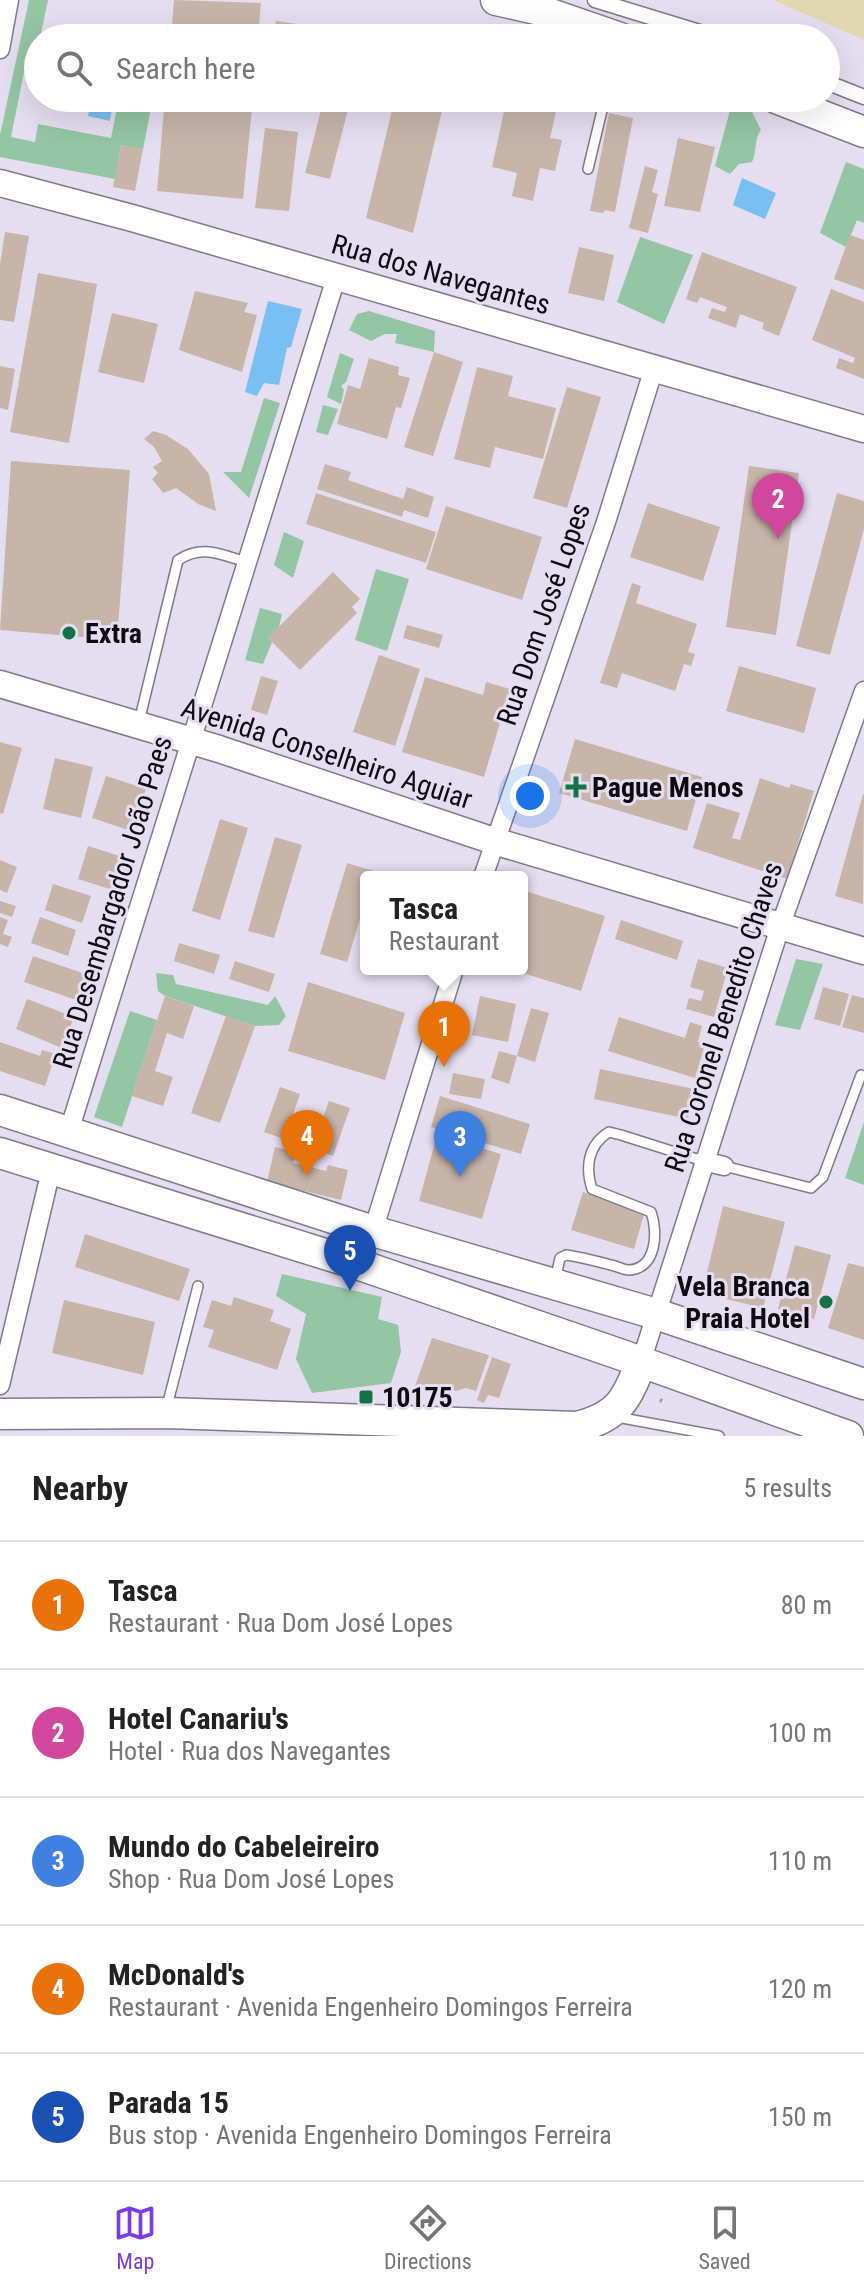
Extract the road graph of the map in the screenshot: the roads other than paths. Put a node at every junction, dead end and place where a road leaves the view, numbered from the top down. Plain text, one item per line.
1 (9, 0) edge
2 (496, 0) edge
3 (595, 0) edge
4 (580, 24) edge
5 (673, 24) edge
6 (0, 49) edge
7 (840, 88) edge
8 (864, 97) edge
9 (602, 112) edge
10 (812, 112) edge
11 (864, 132) edge
12 (588, 169) dead end
13 (0, 183) edge
14 (336, 278) junction
15 (654, 368) junction
16 (864, 429) edge
17 (247, 562) junction
18 (0, 684) edge
19 (864, 694) edge
20 (138, 725) junction
21 (192, 740) junction
22 (494, 841) junction
23 (485, 871) edge
24 (780, 927) junction
25 (864, 951) edge
26 (452, 975) edge
27 (861, 1075) dead end
28 (0, 1110) edge
29 (69, 1131) junction
30 (0, 1153) edge
31 (703, 1161) junction
32 (724, 1166) joint
33 (51, 1170) junction
34 (373, 1231) junction
35 (554, 1284) junction
36 (198, 1286) dead end
37 (656, 1314) junction
38 (641, 1362) junction
39 (864, 1384) edge
40 (0, 1385) edge
41 (167, 1410) junction
42 (0, 1414) edge
43 (609, 1416) junction
44 (719, 1436) edge
45 (848, 1436) edge

1 - 6 street
2 - 4 main road
3 - 5 street
7 - 8 street
9 - 12 lane
10 - 11 main road
13 - 14 main road, Rua dos Navegantes
14 - 15 main road, Rua dos Navegantes
14 - 17 street, Rua Desembargador João Paes
15 - 16 main road, Rua dos Navegantes
15 - 22 street, Rua Dom José Lopes
17 - 20 lane
17 - 21 street, Rua Desembargador João Paes
18 - 20 main road, Avenida Conselheiro Aguiar
19 - 24 street, Rua Coronel Benedito Chaves
20 - 21 main road, Avenida Conselheiro Aguiar
21 - 22 main road, Avenida Conselheiro Aguiar
21 - 29 street, Rua Desembargador João Paes
22 - 23 street, Rua Dom José Lopes
22 - 24 main road, Avenida Conselheiro Aguiar
24 - 25 main road, Avenida Conselheiro Aguiar
24 - 31 street, Rua Coronel Benedito Chaves
26 - 34 street
27 - 32 lane
28 - 29 main road
29 - 34 main road
30 - 33 main road
31 - 32 street
31 - 35 lane
31 - 37 street, Rua Coronel Benedito Chaves
33 - 38 main road
33 - 40 street
34 - 35 main road
35 - 37 main road
36 - 41 lane
37 - 38 street, Rua Coronel Benedito Chaves
37 - 39 main road
38 - 43 main road
38 - 45 main road
41 - 42 main road
41 - 43 main road
43 - 44 lane

